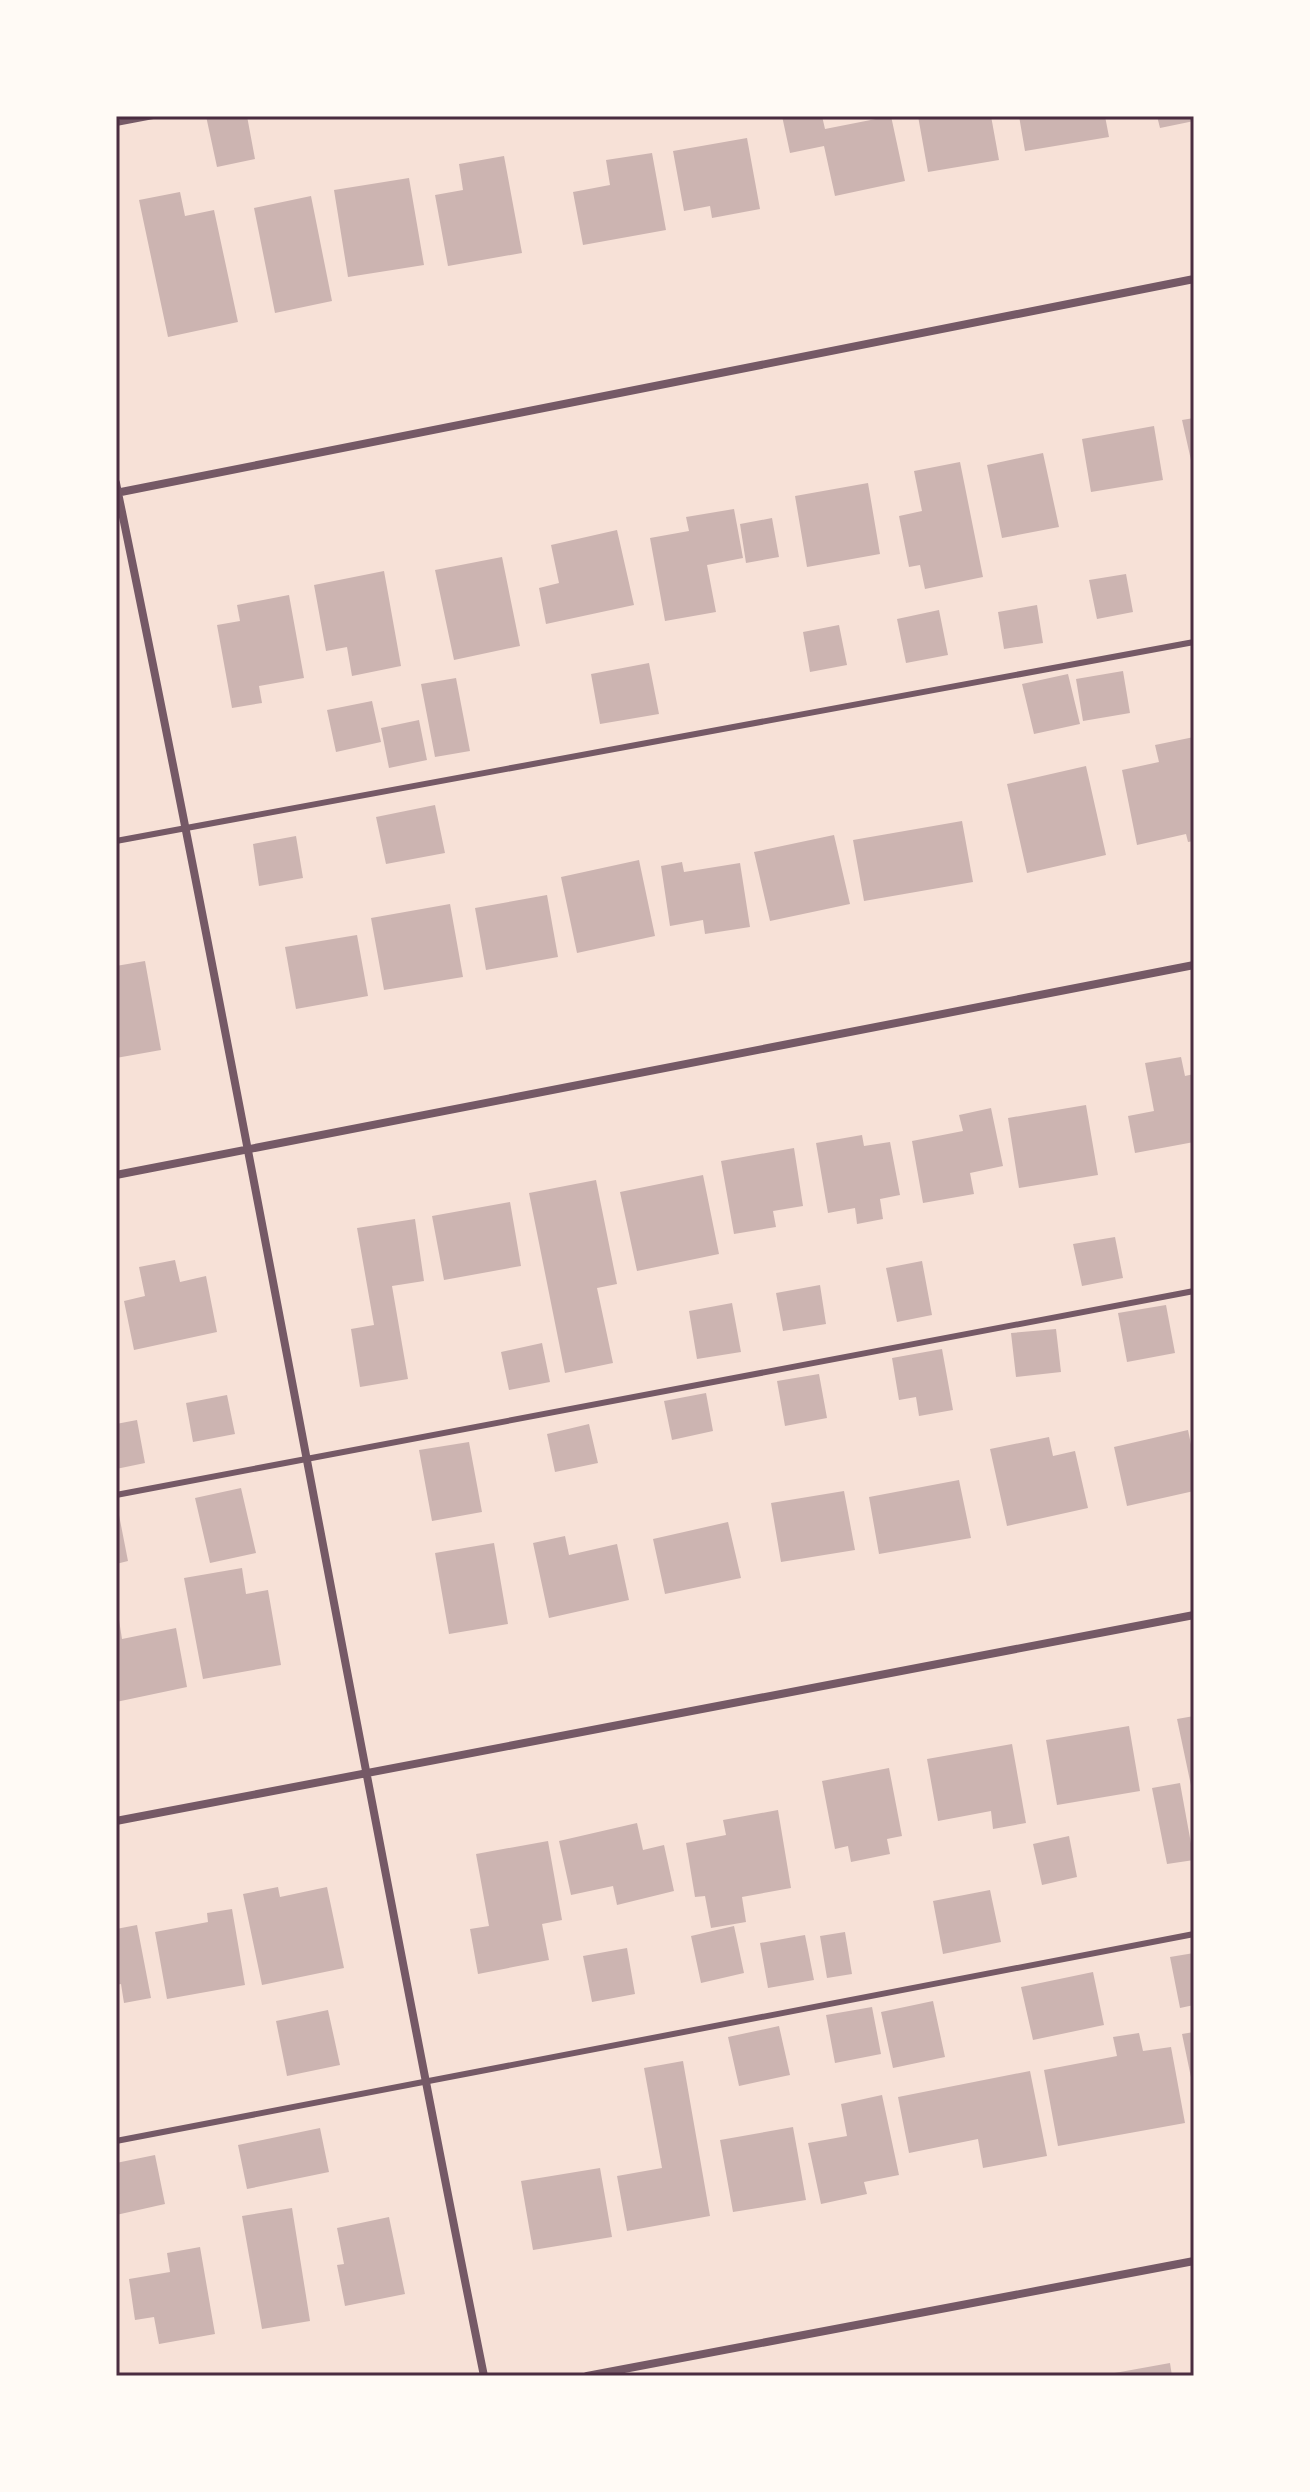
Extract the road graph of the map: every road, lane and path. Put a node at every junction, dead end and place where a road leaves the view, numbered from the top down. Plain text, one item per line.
1 (153, 116) edge
2 (116, 123) edge
3 (1194, 279) edge
4 (117, 490) edge
5 (1194, 642) edge
6 (184, 828) junction
7 (116, 841) edge
8 (1194, 965) edge
9 (247, 1151) junction
10 (116, 1175) edge
11 (1194, 1291) edge
12 (308, 1458) junction
13 (116, 1495) edge
14 (1194, 1615) edge
15 (367, 1774) junction
16 (116, 1821) edge
17 (1194, 1934) edge
18 (425, 2082) junction
19 (116, 2141) edge
20 (1194, 2261) edge
21 (484, 2376) edge
22 (587, 2376) edge

1 - 2 lane
3 - 4 street
4 - 6 street
5 - 6 lane
6 - 7 lane
6 - 9 street
8 - 9 street
9 - 10 street
9 - 12 street
11 - 12 lane
12 - 13 lane
12 - 15 street
14 - 15 street
15 - 16 street
15 - 18 street
17 - 18 lane
18 - 19 lane
18 - 21 street
20 - 22 street

